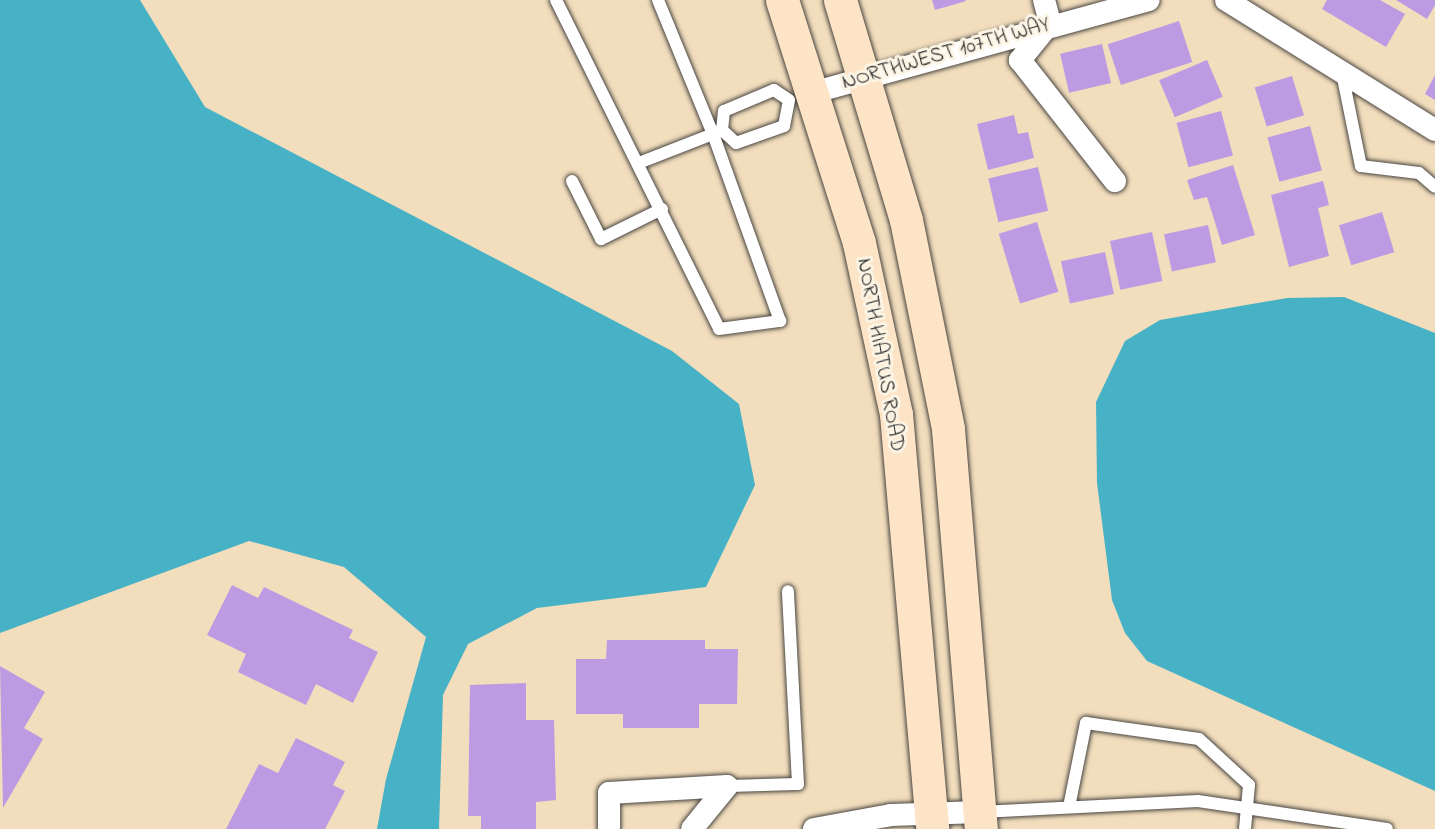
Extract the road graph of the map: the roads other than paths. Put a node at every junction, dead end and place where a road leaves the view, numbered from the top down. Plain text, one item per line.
1 (556, 0) edge
2 (658, 0) edge
3 (782, 0) edge
4 (840, 0) edge
5 (1044, 0) edge
6 (1149, 0) edge
7 (1226, 0) edge
8 (1050, 23) junction
9 (1342, 73) junction
10 (863, 78) junction
11 (802, 96) junction
12 (1435, 130) edge
13 (718, 132) junction
14 (641, 162) junction
15 (1114, 181) dead end
16 (572, 182) dead end
17 (1435, 188) edge
18 (662, 209) junction
19 (788, 591) dead end
20 (727, 786) junction
21 (1069, 807) junction
22 (1247, 808) junction
23 (981, 820) edge
24 (931, 821) edge
25 (609, 829) edge
26 (692, 829) edge
27 (814, 829) edge
28 (1245, 829) edge
29 (1387, 829) edge

1 - 14 lane
2 - 13 lane
3 - 11 main road, NORTH HIATUS ROAD
4 - 10 main road
5 - 8 street
6 - 8 street, NORTHWEST 107TH WAY
7 - 9 street
8 - 10 street, NORTHWEST 107TH WAY
8 - 15 street
9 - 12 street
9 - 17 lane
10 - 11 street, NORTHWEST 107TH WAY
10 - 23 main road
11 - 13 lane
11 - 13 lane
11 - 24 main road, NORTH HIATUS ROAD
13 - 14 lane
13 - 18 lane
14 - 18 lane
16 - 18 lane
19 - 20 lane
20 - 25 street
20 - 26 street
21 - 22 lane
21 - 22 lane
21 - 23 lane
22 - 28 lane
22 - 29 lane
23 - 24 street
24 - 27 street

